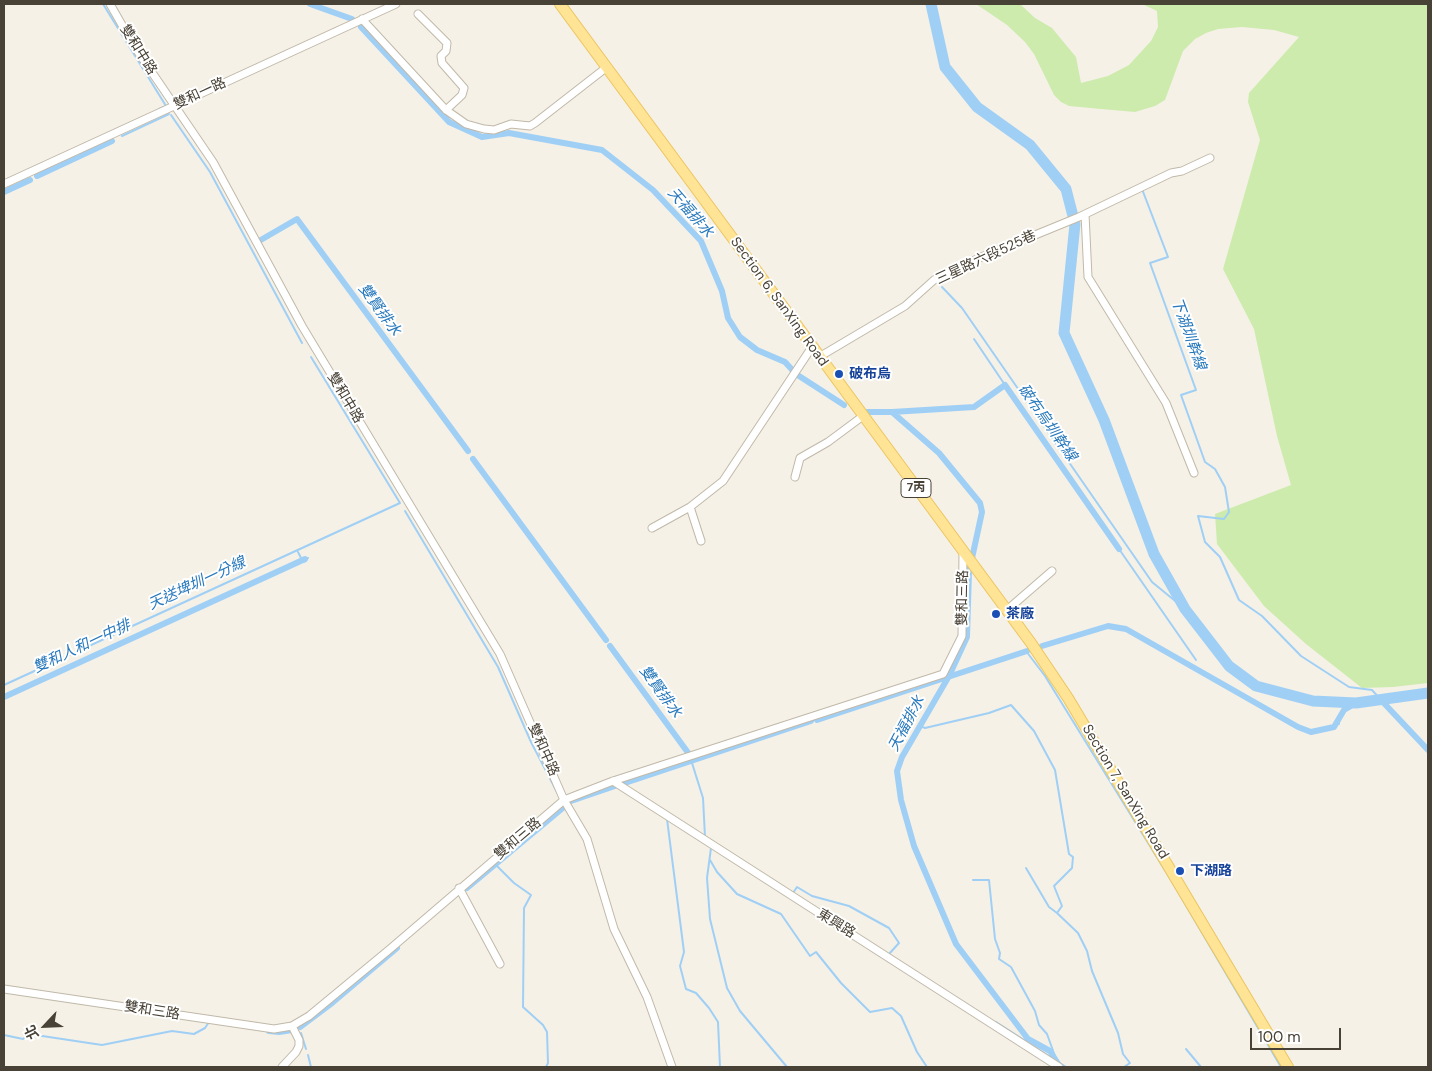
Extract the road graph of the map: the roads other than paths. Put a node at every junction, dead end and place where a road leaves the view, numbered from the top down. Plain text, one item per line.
1 (110, 4) edge
2 (396, 4) edge
3 (560, 4) edge
4 (418, 14) dead end
5 (362, 19) junction
6 (607, 67) junction
7 (174, 106) junction
8 (446, 110) junction
9 (1210, 158) dead end
10 (4, 184) edge
11 (1082, 215) junction
12 (812, 347) junction
13 (819, 357) junction
14 (861, 413) junction
15 (1194, 473) dead end
16 (795, 477) dead end
17 (690, 507) junction
18 (652, 528) dead end
19 (701, 540) dead end
20 (963, 553) junction
21 (1052, 571) dead end
22 (1007, 610) junction
23 (1068, 698) joint
24 (618, 785) junction
25 (567, 804) junction
26 (461, 892) junction
27 (500, 964) dead end
28 (4, 989) edge
29 (294, 1029) junction
30 (1058, 1066) edge
31 (282, 1067) edge
32 (672, 1067) edge
33 (1288, 1067) edge

1 - 7 street, 雙和中路
2 - 5 street, 雙和一路
3 - 6 main road, Section 6, SanXing Road / 7丙
4 - 8 street
5 - 7 street, 雙和一路
5 - 8 street
6 - 8 street
6 - 12 main road, Section 6, SanXing Road / 7丙
7 - 10 street, 雙和一路
7 - 25 street, 雙和中路
9 - 11 street, 三星路六段525巷
11 - 13 street, 三星路六段525巷
11 - 15 street
12 - 13 main road, Section 6, SanXing Road / 7丙
12 - 17 street
13 - 14 main road, Section 6, SanXing Road / 7丙
14 - 16 street
14 - 20 main road, Section 6, SanXing Road / 7丙
17 - 18 street
17 - 19 street
20 - 22 main road, Section 6, SanXing Road / 7丙
20 - 24 street, 雙和三路
21 - 22 street
22 - 23 main road, Section 6, SanXing Road / 7丙
23 - 33 main road, Section 7, SanXing Road / 7丙
24 - 25 street, 雙和三路
24 - 30 street, 東興路
25 - 26 street, 雙和三路
25 - 32 street
26 - 27 street
26 - 29 street, 雙和三路
28 - 29 street, 雙和三路
29 - 31 street

